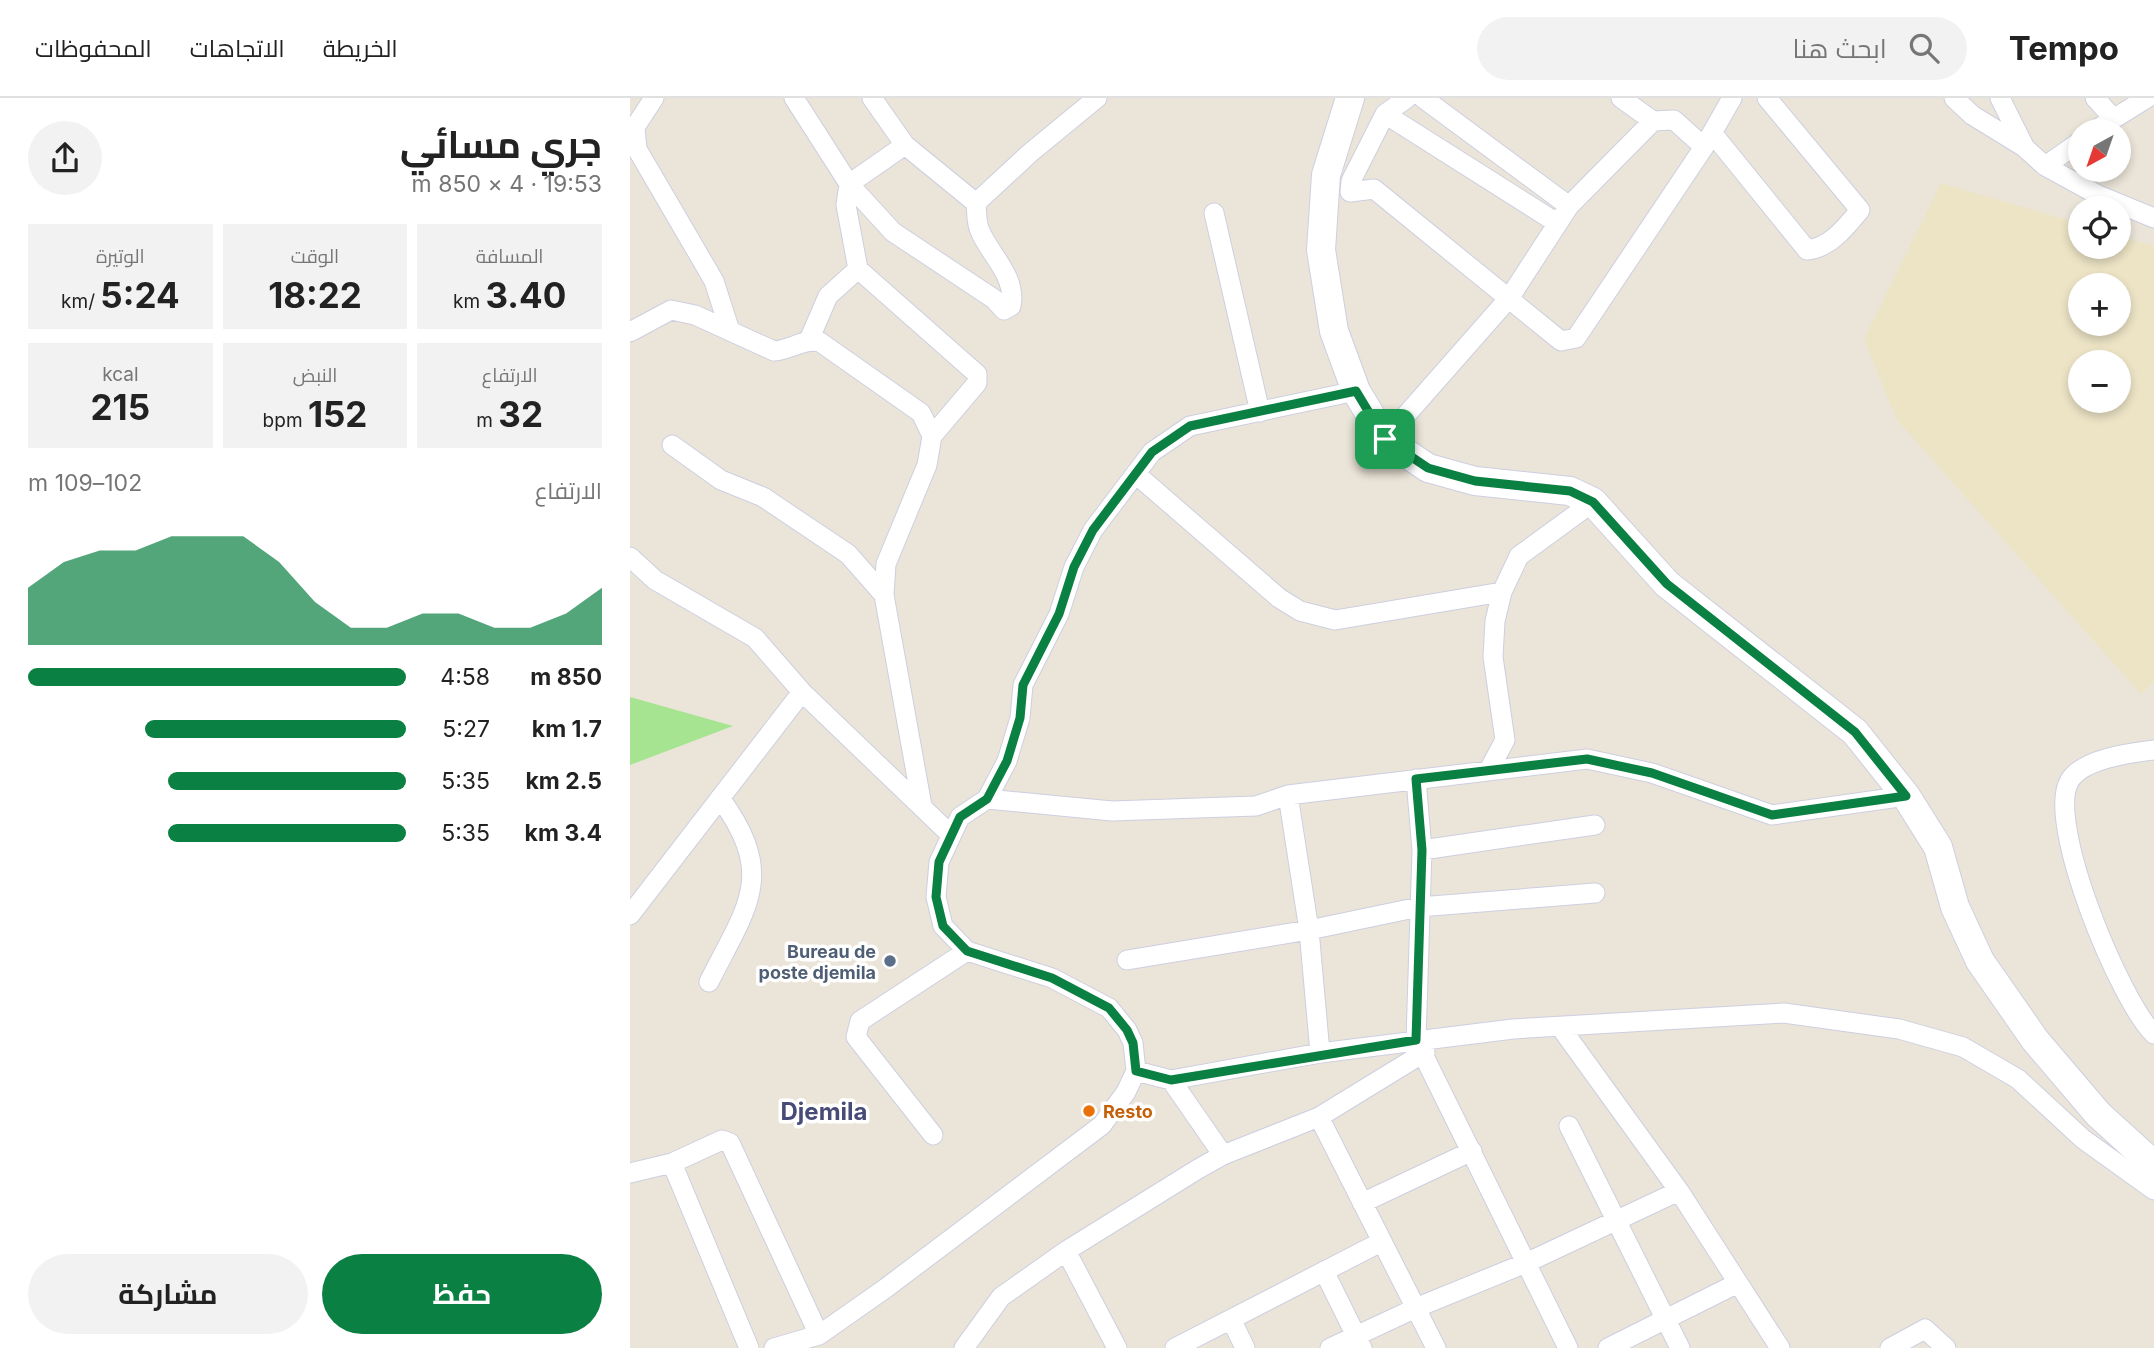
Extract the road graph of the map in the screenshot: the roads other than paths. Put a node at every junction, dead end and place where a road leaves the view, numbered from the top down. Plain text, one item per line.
1 (654, 98) edge
2 (794, 98) edge
3 (872, 98) edge
4 (1097, 98) edge
5 (1350, 98) edge
6 (1406, 98) edge
7 (1423, 98) edge
8 (1621, 98) edge
9 (1732, 98) edge
10 (1767, 98) edge
11 (1954, 98) edge
12 (2000, 98) edge
13 (2095, 98) edge
14 (2147, 98) edge
15 (1385, 114) junction
16 (2113, 118) joint
17 (1653, 121) junction
18 (1708, 140) junction
19 (905, 145) junction
20 (2024, 147) junction
21 (2068, 150) edge
22 (2045, 166) junction
23 (849, 184) junction
24 (976, 203) junction
25 (1569, 206) junction
26 (1214, 213) dead end
27 (2154, 218) edge
28 (1557, 223) junction
29 (858, 269) junction
30 (1510, 297) junction
31 (730, 331) junction
32 (630, 332) edge
33 (809, 340) junction
34 (1356, 391) junction
35 (1259, 412) junction
36 (932, 436) junction
37 (1385, 439) junction
38 (672, 444) dead end
39 (1137, 475) junction
40 (1593, 502) junction
41 (630, 557) edge
42 (1502, 592) junction
43 (884, 595) junction
44 (802, 692) junction
45 (2154, 750) edge
46 (1490, 768) junction
47 (1416, 779) junction
48 (1288, 795) junction
49 (1906, 796) junction
50 (720, 798) junction
51 (987, 799) junction
52 (922, 806) junction
53 (1595, 825) dead end
54 (951, 835) junction
55 (1422, 850) junction
56 (1595, 893) dead end
57 (1419, 907) junction
58 (630, 915) edge
59 (1308, 930) junction
60 (967, 951) junction
61 (1127, 960) dead end
62 (709, 982) dead end
63 (1561, 1028) junction
64 (2154, 1034) edge
65 (1421, 1046) junction
66 (1320, 1053) junction
67 (1136, 1071) junction
68 (1171, 1080) junction
69 (1319, 1117) junction
70 (1569, 1126) dead end
71 (933, 1135) dead end
72 (1472, 1151) junction
73 (1223, 1155) junction
74 (672, 1163) junction
75 (2154, 1165) edge
76 (630, 1173) edge
77 (2154, 1190) edge
78 (1679, 1191) junction
79 (1362, 1203) junction
80 (1615, 1219) junction
81 (1381, 1242) junction
82 (1066, 1251) junction
83 (1526, 1263) junction
84 (1324, 1272) junction
85 (1736, 1284) junction
86 (1418, 1307) junction
87 (1231, 1319) junction
88 (1666, 1320) junction
89 (819, 1335) junction
90 (1359, 1341) edge
91 (749, 1348) edge
92 (774, 1348) edge
93 (964, 1348) edge
94 (1117, 1348) edge
95 (1175, 1348) edge
96 (1245, 1348) edge
97 (1330, 1348) edge
98 (1436, 1348) edge
99 (1567, 1348) edge
100 (1608, 1348) edge
101 (1680, 1348) edge
102 (1780, 1348) edge
103 (1891, 1348) edge
104 (1946, 1348) edge

1 - 31 street
2 - 23 street
3 - 19 street
4 - 24 street
5 - 34 main road
6 - 15 street
7 - 25 street
8 - 17 street
9 - 18 street
10 - 18 street
11 - 20 street
12 - 20 street
13 - 16 street
14 - 16 street
15 - 28 street
15 - 30 street
17 - 18 street
17 - 25 street
18 - 30 street
19 - 23 street
19 - 24 street
20 - 22 street
21 - 22 street
22 - 27 street
23 - 24 street
23 - 29 street
25 - 28 street
26 - 35 street
28 - 30 street
29 - 33 street
29 - 36 street
30 - 37 street
31 - 32 street
31 - 33 street
33 - 36 street
34 - 35 street
34 - 37 main road
35 - 39 street
36 - 43 street
37 - 40 main road
38 - 43 street
39 - 42 street
39 - 51 street
40 - 42 street
40 - 49 main road
41 - 44 street
42 - 46 street
43 - 52 street
44 - 50 street
44 - 52 street
45 - 64 street
46 - 47 street
46 - 49 street
47 - 48 street
47 - 55 street
48 - 51 street
48 - 59 street
49 - 75 main road
50 - 58 street
50 - 62 street
51 - 54 street
52 - 54 street
53 - 55 street
54 - 60 street
55 - 57 street
56 - 57 street
57 - 59 street
57 - 65 street
59 - 61 street
59 - 66 street
60 - 67 street
60 - 71 street
63 - 65 street
63 - 77 street
63 - 78 street
65 - 66 street
65 - 69 street
65 - 72 street
66 - 68 street
67 - 68 street
67 - 89 street
68 - 73 street
69 - 73 street
69 - 79 street
70 - 80 street
72 - 79 street
72 - 83 street
73 - 82 street
74 - 76 street
74 - 89 street
74 - 91 street
78 - 80 street
78 - 85 street
79 - 81 street
80 - 83 street
80 - 88 street
81 - 84 street
81 - 86 street
82 - 93 street
82 - 94 street
83 - 86 street
83 - 99 street
84 - 87 street
84 - 90 street
85 - 88 street
85 - 102 street
86 - 90 street
86 - 98 street
87 - 95 street
87 - 96 street
88 - 100 street
88 - 101 street
89 - 92 street
90 - 97 street
103 - 104 street

